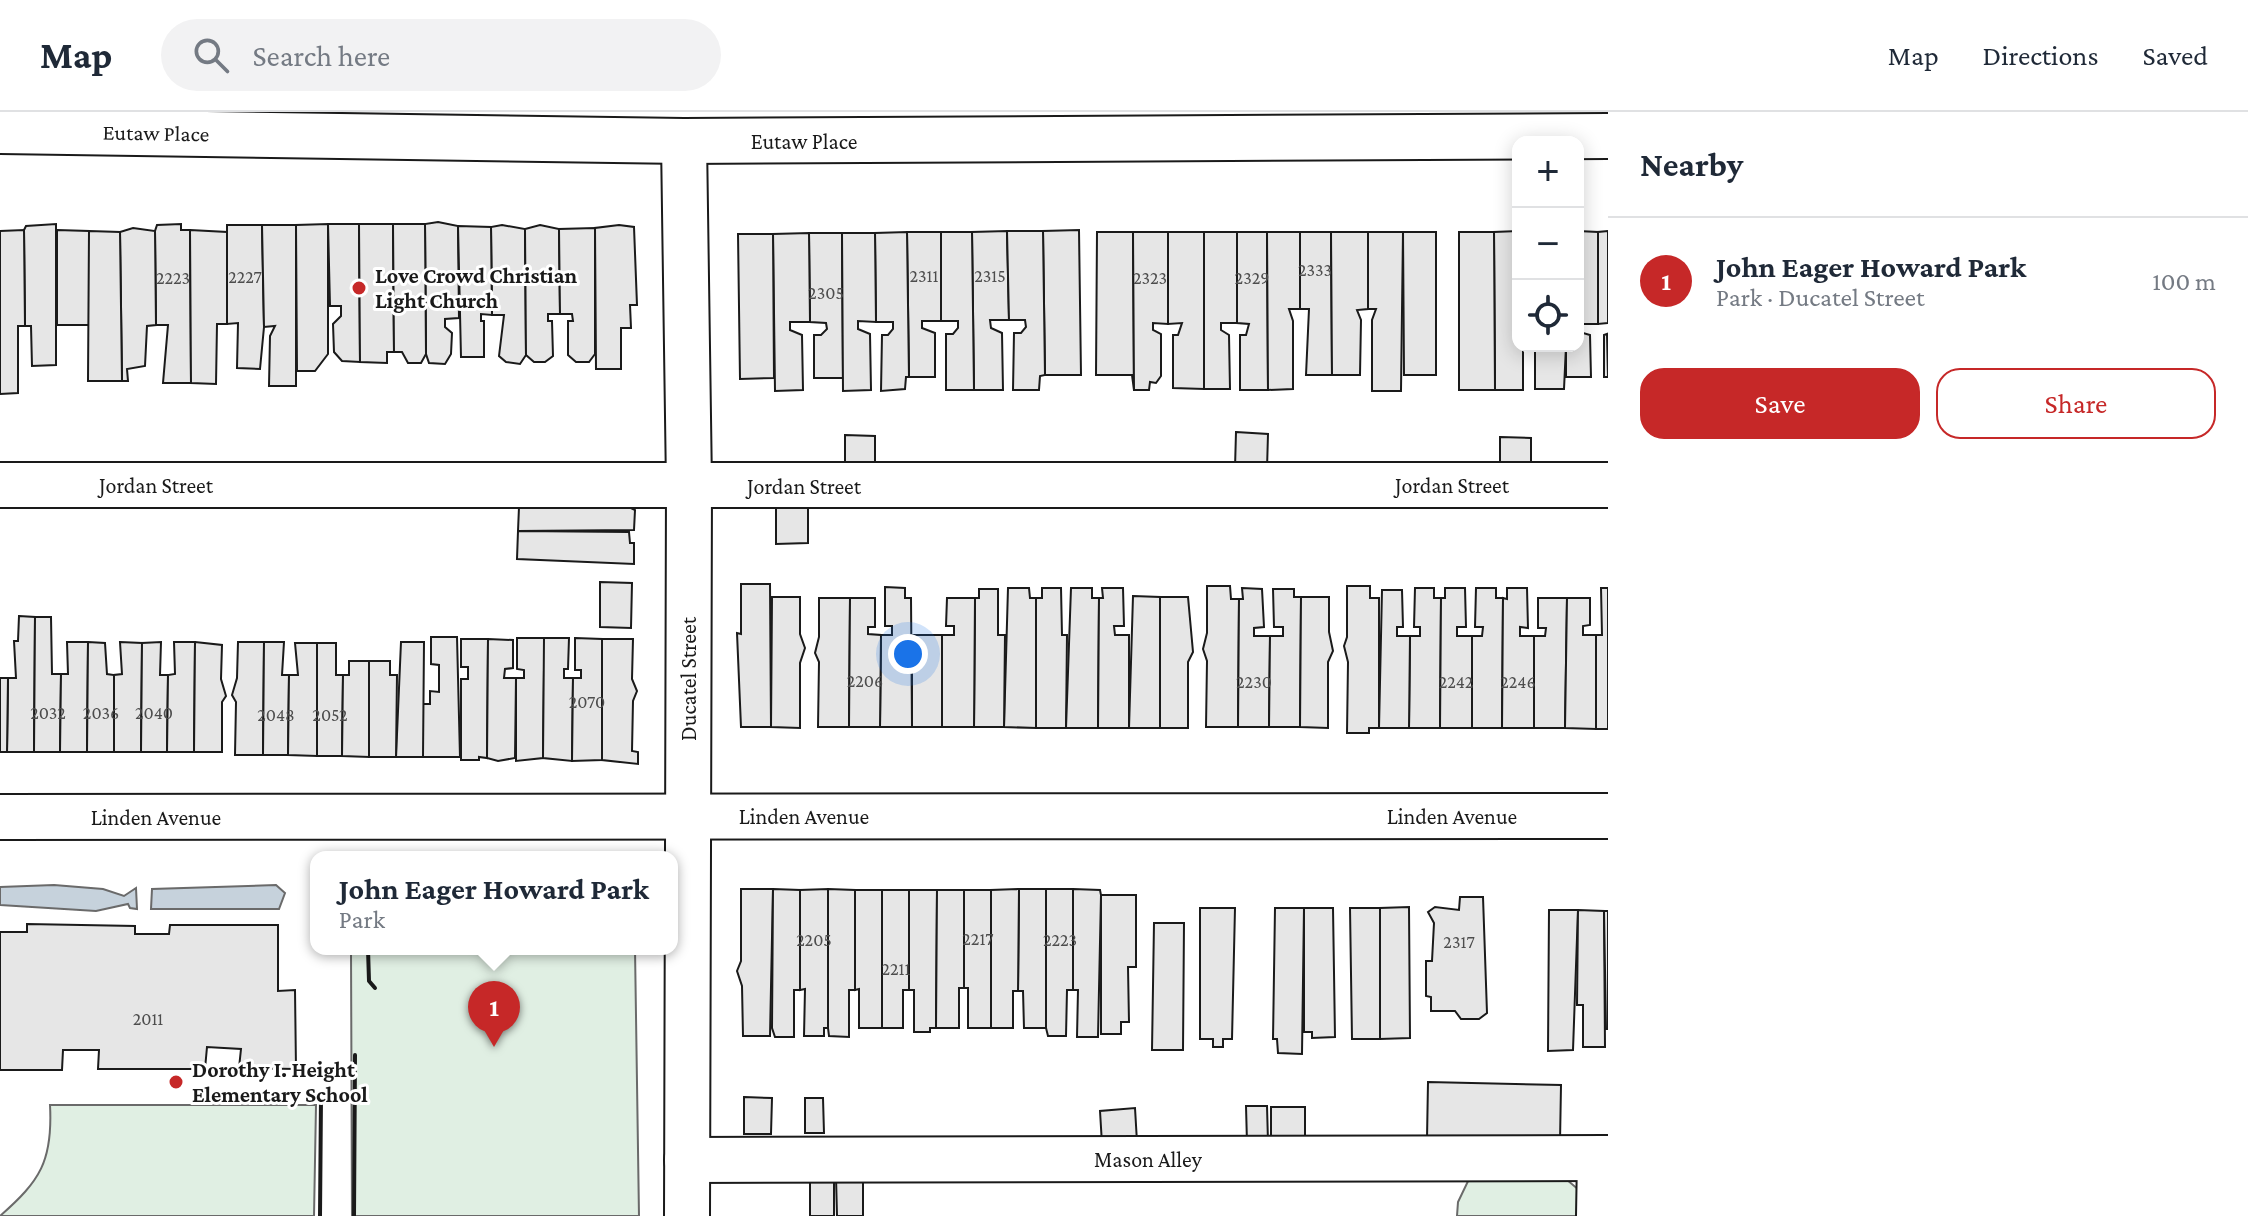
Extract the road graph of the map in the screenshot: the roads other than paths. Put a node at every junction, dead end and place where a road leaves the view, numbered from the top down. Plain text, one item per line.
1 (0, 131) edge
2 (1608, 136) edge
3 (684, 141) junction
4 (0, 485) edge
5 (689, 485) junction
6 (1608, 485) edge
7 (1608, 816) edge
8 (0, 817) edge
9 (688, 817) junction
10 (1604, 1158) edge
11 (687, 1160) junction
12 (687, 1216) edge
13 (1599, 1216) edge

1 - 3 street, Eutaw Place
2 - 3 street, Eutaw Place
3 - 5 street, Ducatel Street
4 - 5 street, Jordan Street
5 - 6 street, Jordan Street
5 - 9 street, Ducatel Street
7 - 9 street, Linden Avenue
8 - 9 street, Linden Avenue
9 - 11 street, Ducatel Street
10 - 11 street, Mason Alley
10 - 13 street
11 - 12 street, Ducatel Street

